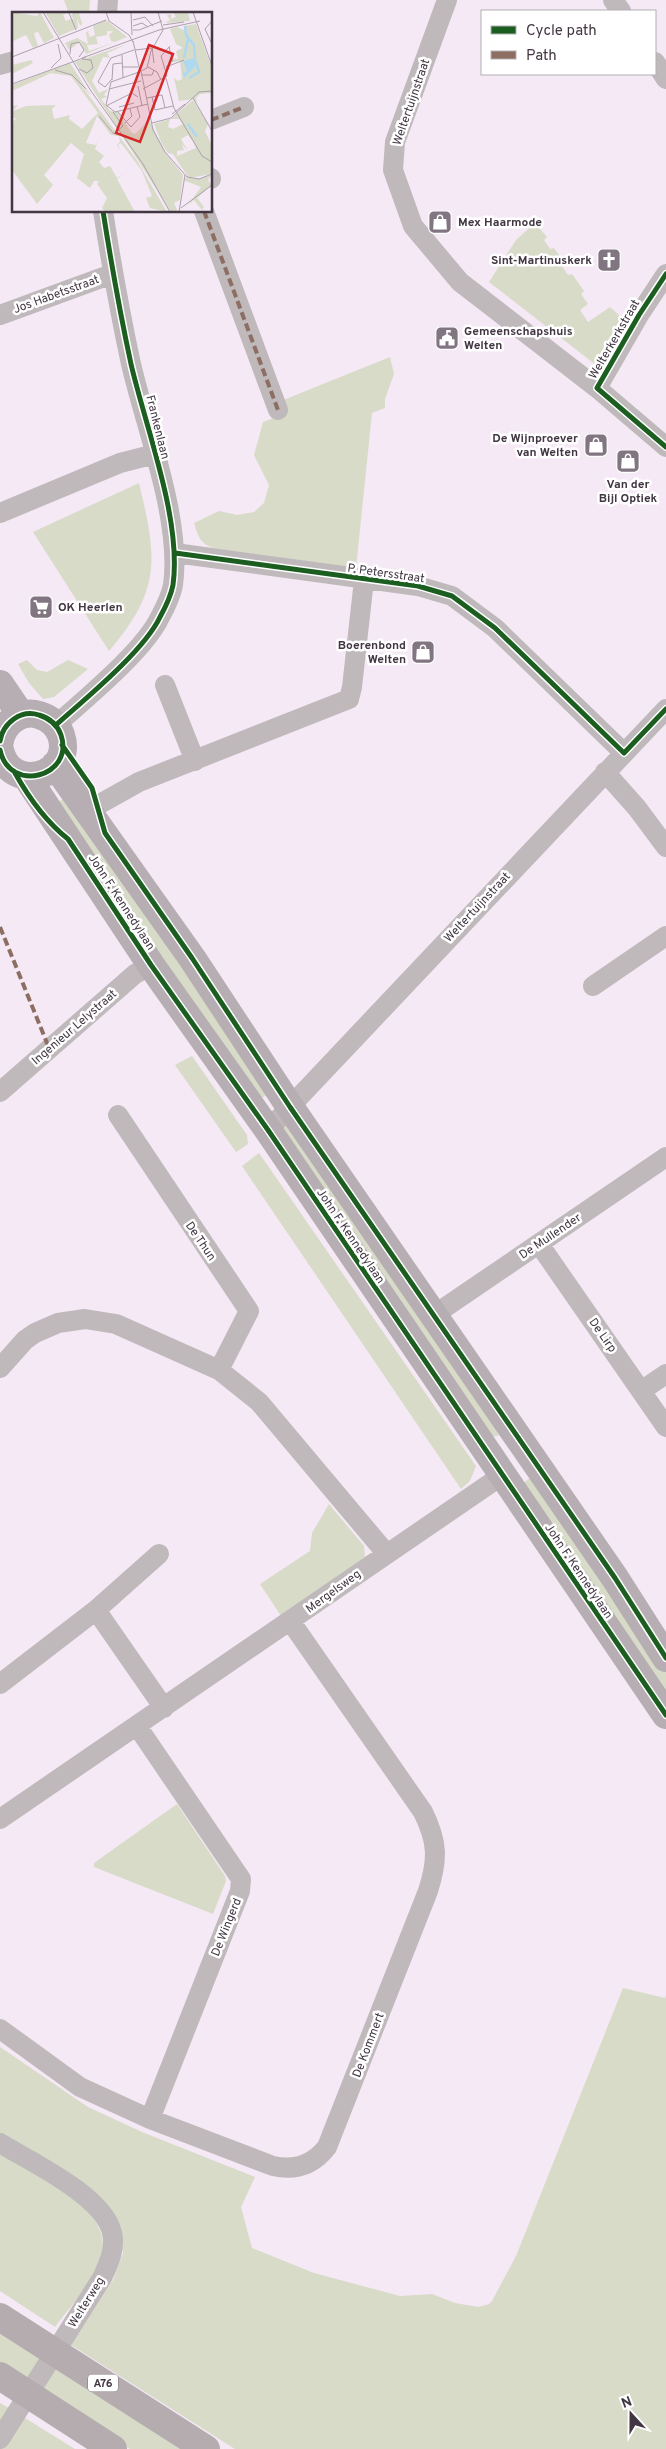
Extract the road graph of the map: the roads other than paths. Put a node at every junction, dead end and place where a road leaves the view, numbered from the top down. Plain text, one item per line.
1 (447, 0) edge
2 (656, 64) edge
3 (666, 79) edge
4 (244, 107) dead end
5 (212, 120) edge
6 (103, 212) edge
7 (204, 212) edge
8 (112, 274) junction
9 (666, 274) edge
10 (0, 315) edge
11 (597, 388) junction
12 (278, 410) dead end
13 (666, 447) edge
14 (155, 454) junction
15 (0, 513) edge
16 (175, 553) junction
17 (364, 580) junction
18 (0, 684) edge
19 (165, 685) dead end
20 (666, 709) edge
21 (56, 725) junction
22 (7, 746) edge
23 (624, 753) junction
24 (195, 761) junction
25 (55, 765) junction
26 (605, 772) junction
27 (89, 810) junction
28 (666, 847) edge
29 (666, 936) edge
30 (151, 965) junction
31 (593, 986) dead end
32 (0, 1092) edge
33 (290, 1107) junction
34 (118, 1115) dead end
35 (268, 1130) junction
36 (666, 1157) edge
37 (539, 1244) junction
38 (434, 1315) junction
39 (0, 1368) edge
40 (219, 1370) junction
41 (666, 1374) edge
42 (641, 1391) junction
43 (666, 1427) edge
44 (531, 1455) junction
45 (501, 1476) junction
46 (386, 1553) junction
47 (158, 1554) dead end
48 (96, 1610) junction
49 (291, 1622) junction
50 (666, 1658) edge
51 (0, 1684) edge
52 (164, 1708) junction
53 (666, 1715) edge
54 (137, 1726) junction
55 (0, 1819) edge
56 (0, 2029) edge
57 (150, 2119) junction
58 (0, 2143) edge
59 (0, 2317) edge
60 (0, 2376) edge
61 (0, 2439) edge
62 (113, 2449) edge
63 (206, 2449) edge

1 - 11 street, Weltertuijnstraat
2 - 3 street
4 - 5 street
6 - 8 street, Frankenlaan
7 - 12 street
8 - 10 street, Jos Habetsstraat
8 - 14 street, Frankenlaan
9 - 11 street, Welterkerkstraat
11 - 13 street, Weltertuijnstraat
14 - 15 street
14 - 16 street, Frankenlaan
16 - 17 street, P. Petersstraat
16 - 21 street, Frankenlaan
17 - 23 street, P. Petersstraat
17 - 24 street
18 - 22 street, John F. Kennedylaan
19 - 24 street
20 - 23 street, Weltertuijnstraat
21 - 22 street
21 - 25 street
22 - 25 street
22 - 30 street, John F. Kennedylaan
23 - 26 street, Weltertuijnstraat
24 - 27 street
25 - 27 street, John F. Kennedylaan
26 - 28 street
26 - 33 street, Weltertuijnstraat
27 - 33 street, John F. Kennedylaan
29 - 31 street
30 - 32 street, Ingenieur Lelystraat
30 - 35 street, John F. Kennedylaan
33 - 35 street, Weltertuijnstraat
33 - 38 street, John F. Kennedylaan
34 - 40 street, De Thun
35 - 45 street, John F. Kennedylaan
36 - 37 street, De Mullender
37 - 38 street, De Mullender
37 - 42 street, De Lirp
38 - 44 street, John F. Kennedylaan
39 - 40 street
40 - 46 street
41 - 42 street
42 - 43 street, De Lirp
44 - 45 street
44 - 50 street, John F. Kennedylaan
45 - 46 street, Mergelsweg
45 - 53 street, John F. Kennedylaan
46 - 49 street, Mergelsweg
47 - 48 street
48 - 51 street
48 - 52 street
49 - 52 street, Mergelsweg
49 - 57 street, De Kommert
52 - 54 street, Mergelsweg
54 - 55 street, Mergelsweg
54 - 57 street, De Wingerd
56 - 57 street, De Kommert
58 - 61 street, Welterweg
59 - 63 highway, A76
60 - 62 highway

